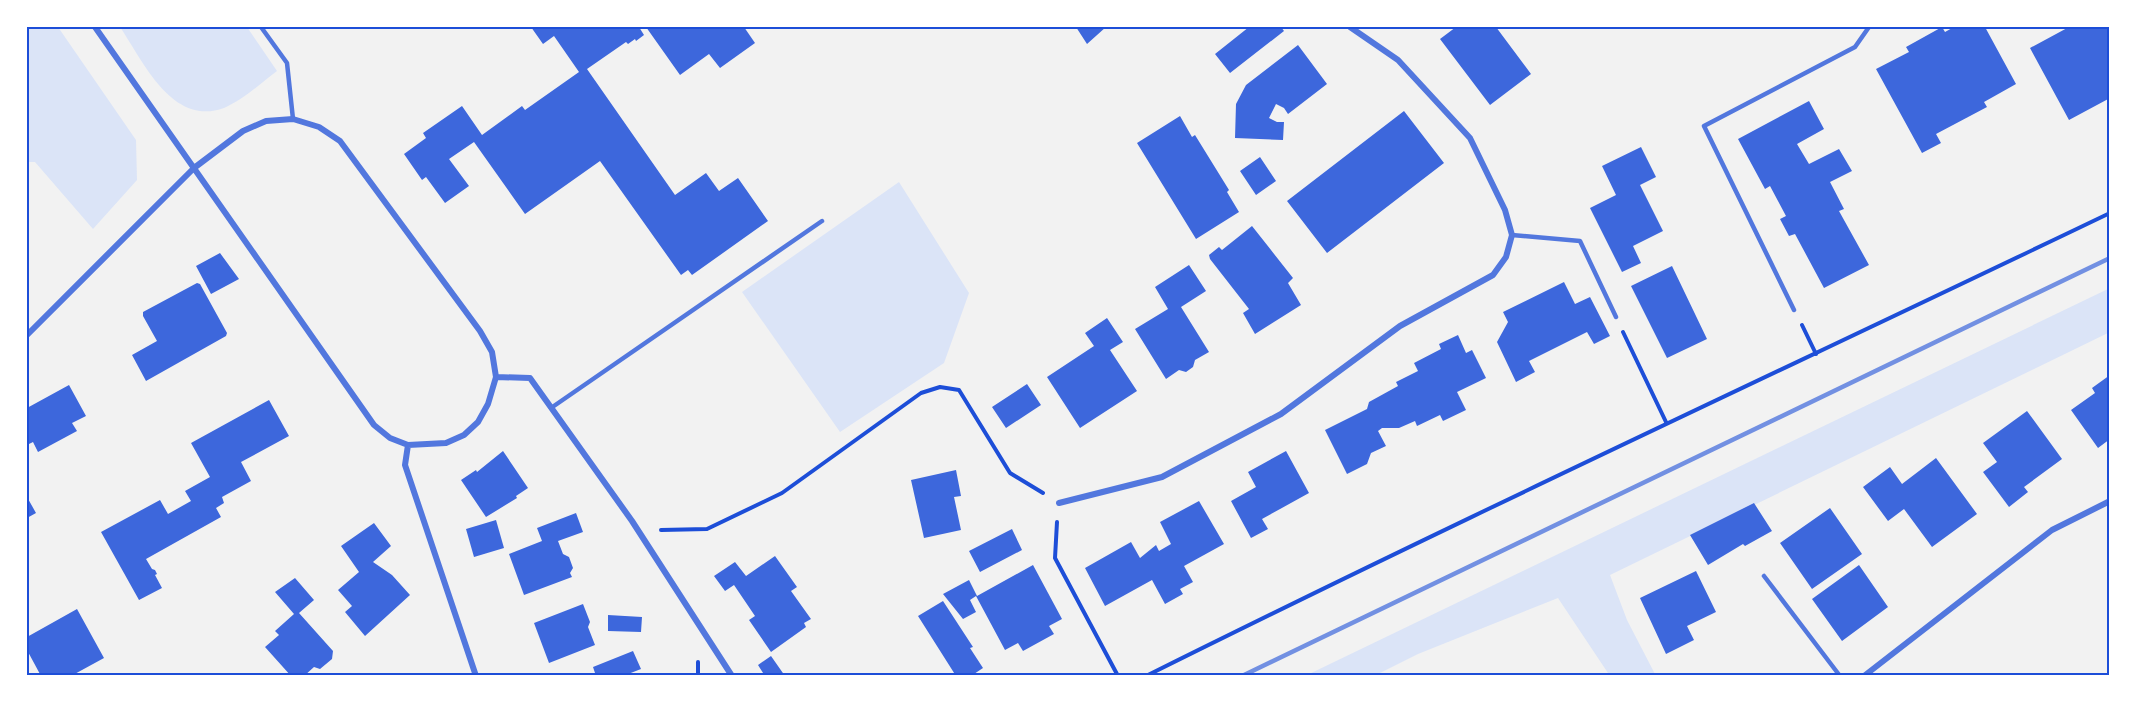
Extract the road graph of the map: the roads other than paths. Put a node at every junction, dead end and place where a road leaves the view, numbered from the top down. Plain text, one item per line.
1 (95, 27) edge
2 (261, 27) edge
3 (1350, 27) edge
4 (1869, 27) edge
5 (293, 119) junction
6 (194, 168) junction
7 (822, 221) dead end
8 (1512, 235) junction
9 (1794, 310) road end
10 (1616, 317) road end
11 (27, 335) edge
12 (496, 377) junction
13 (551, 408) junction
14 (408, 445) junction
15 (2110, 501) edge
16 (1059, 503) road end
17 (1764, 576) dead end
18 (1868, 675) edge
19 (476, 676) edge
20 (732, 676) edge
21 (1840, 676) edge

1 - 6 street
2 - 5 lane
3 - 8 street
4 - 9 lane
5 - 6 street
5 - 12 street
6 - 11 street
6 - 14 street
7 - 13 lane
8 - 10 lane
8 - 16 street
12 - 13 street
12 - 14 street
13 - 20 street
14 - 19 street
15 - 18 street
17 - 21 lane

